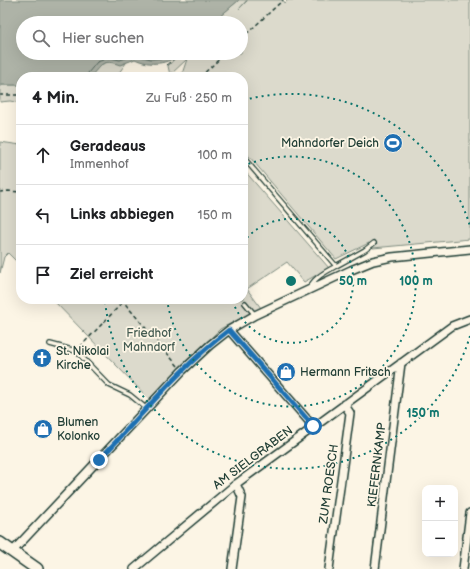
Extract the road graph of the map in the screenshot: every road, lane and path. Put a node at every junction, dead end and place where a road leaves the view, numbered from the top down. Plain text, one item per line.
1 (283, 0) edge
2 (248, 32) edge
3 (172, 60) edge
4 (218, 60) edge
5 (167, 65) dead end
6 (205, 72) edge
7 (0, 95) edge
8 (16, 95) edge
9 (248, 163) edge
10 (16, 191) edge
11 (0, 192) edge
12 (374, 243) dead end
13 (470, 249) edge
14 (336, 266) junction
15 (309, 289) junction
16 (121, 304) edge
17 (125, 304) edge
18 (246, 304) edge
19 (255, 315) junction
20 (470, 319) edge
21 (229, 330) junction
22 (50, 344) dead end
23 (76, 351) junction
24 (401, 363) junction
25 (182, 371) junction
26 (344, 404) junction
27 (147, 409) junction
28 (313, 426) junction
29 (236, 484) junction
30 (470, 513) edge
31 (1, 546) edge
32 (12, 552) junction
33 (37, 569) edge
34 (134, 569) edge
35 (232, 569) edge
36 (329, 569) edge
37 (375, 569) edge
38 (462, 569) edge

1 - 2 path
3 - 5 path
4 - 6 path
7 - 8 path
9 - 14 lane
10 - 11 path
12 - 14 lane
13 - 15 street
14 - 15 lane
15 - 19 street
16 - 23 path
17 - 25 path
18 - 19 lane
19 - 21 street
20 - 24 street, AM SIELGRABEN
21 - 25 street
21 - 28 street
22 - 23 lane
23 - 27 lane
24 - 26 street, AM SIELGRABEN
24 - 37 street, KIEFERNKAMP
25 - 27 street
26 - 28 street, AM SIELGRABEN
26 - 36 street, ZUM ROESCH
27 - 32 street
28 - 29 street, AM SIELGRABEN
29 - 34 street, AM SIELGRABEN
29 - 35 street
30 - 38 street
31 - 32 street
32 - 33 street

